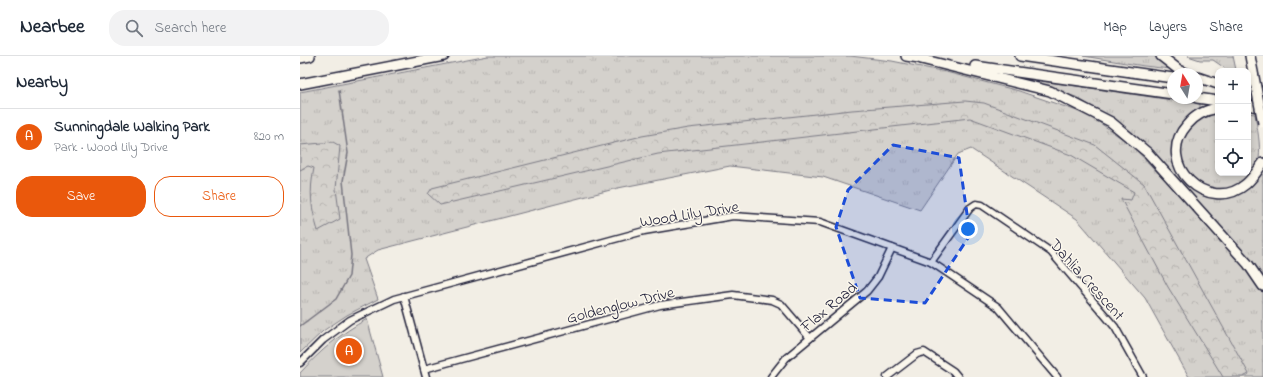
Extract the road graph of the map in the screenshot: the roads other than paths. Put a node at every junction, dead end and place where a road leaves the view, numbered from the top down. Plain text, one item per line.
1 (310, 56) edge
2 (444, 56) edge
3 (906, 56) edge
4 (1020, 56) edge
5 (1161, 56) edge
6 (300, 58) edge
7 (1250, 58) edge
8 (921, 59) junction
9 (1176, 68) edge
10 (1167, 77) edge
11 (1203, 79) edge
12 (1203, 83) edge
13 (300, 84) edge
14 (1215, 84) edge
15 (1215, 85) edge
16 (1251, 90) edge
17 (1263, 92) edge
18 (1167, 93) edge
19 (1203, 99) edge
20 (1215, 101) edge
21 (1251, 106) edge
22 (1263, 108) edge
23 (1215, 109) edge
24 (1263, 123) edge
25 (1263, 163) edge
26 (892, 248) junction
27 (931, 262) junction
28 (1263, 286) edge
29 (404, 296) junction
30 (810, 338) junction
31 (300, 363) edge
32 (424, 369) junction
33 (426, 377) edge
34 (771, 377) edge
35 (887, 377) edge
36 (958, 377) edge
37 (1057, 377) edge
38 (1143, 377) edge

1 - 6 highway
2 - 13 highway
3 - 8 highway
4 - 10 highway
5 - 9 highway
7 - 24 highway, bridge
8 - 18 highway
8 - 28 highway
11 - 14 highway
12 - 15 highway
16 - 17 highway
19 - 20 highway
21 - 22 highway
23 - 25 highway
26 - 27 street, Wood Lily Drive
26 - 29 street, Wood Lily Drive
26 - 30 street, Flax Road
27 - 37 street, Wood Lily Drive
27 - 38 street, Dahlia Crescent
29 - 31 street, Wood Lily Drive
29 - 32 street
30 - 32 street, Goldenglow Drive
30 - 34 street, Flax Road
32 - 33 street
35 - 36 street

